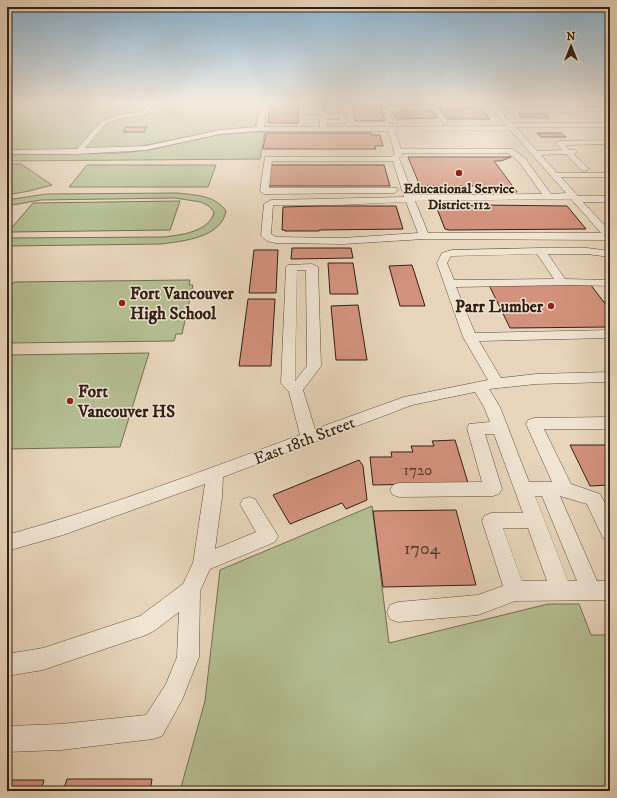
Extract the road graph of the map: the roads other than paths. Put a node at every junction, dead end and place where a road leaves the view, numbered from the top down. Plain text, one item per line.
1 (89, 139) edge
2 (187, 139) edge
3 (394, 139) edge
4 (396, 139) edge
5 (398, 139) edge
6 (426, 139) edge
7 (520, 140) joint
8 (610, 142) edge
9 (7, 152) edge
10 (78, 152) junction
11 (568, 152) junction
12 (582, 152) dead end
13 (534, 153) junction
14 (520, 159) junction
15 (541, 160) junction
16 (585, 169) dead end
17 (554, 175) junction
18 (610, 175) edge
19 (355, 190) junction
20 (408, 196) junction
21 (548, 196) junction
22 (574, 197) junction
23 (610, 199) edge
24 (357, 201) junction
25 (609, 234) edge
26 (424, 236) junction
27 (540, 251) junction
28 (610, 254) edge
29 (562, 282) junction
30 (607, 283) edge
31 (449, 284) junction
32 (610, 334) edge
33 (470, 336) junction
34 (610, 377) edge
35 (497, 383) junction
36 (479, 386) junction
37 (296, 390) junction
38 (610, 423) edge
39 (500, 428) junction
40 (309, 438) junction
41 (214, 474) junction
42 (523, 489) junction
43 (556, 489) junction
44 (398, 490) dead end
45 (249, 504) dead end
46 (535, 520) junction
47 (610, 532) edge
48 (7, 543) edge
49 (203, 563) junction
50 (561, 590) junction
51 (600, 590) edge
52 (190, 591) junction
53 (515, 592) junction
54 (398, 612) dead end
55 (7, 665) edge
56 (7, 739) edge

1 - 10 street
2 - 10 street
3 - 19 street
4 - 20 street
5 - 14 street
6 - 7 street
7 - 13 street
8 - 11 street
9 - 10 street
11 - 12 street
11 - 13 street
11 - 16 street
13 - 15 street
14 - 15 street
14 - 21 street
15 - 17 street
17 - 18 street
17 - 22 street
19 - 20 street
19 - 24 street
20 - 21 street
20 - 24 street
20 - 26 street
21 - 22 street
22 - 23 street
22 - 25 street
24 - 26 street
25 - 26 street
27 - 28 street
27 - 29 street
27 - 31 street
29 - 30 street
29 - 31 street
31 - 33 street
32 - 33 street
33 - 35 street
34 - 35 street, East 18th Street
35 - 36 street, East 18th Street
36 - 39 street
36 - 40 street, East 18th Street
37 - 37 street
37 - 40 street
38 - 43 street
39 - 42 street
39 - 44 street
40 - 41 street, East 18th Street
41 - 48 street, East 18th Street
41 - 49 street
42 - 43 street
42 - 46 street
43 - 47 street
43 - 51 street
45 - 49 street
46 - 50 street
46 - 53 street
49 - 52 street
50 - 51 street
50 - 53 street
52 - 55 street
52 - 56 street
53 - 54 street

